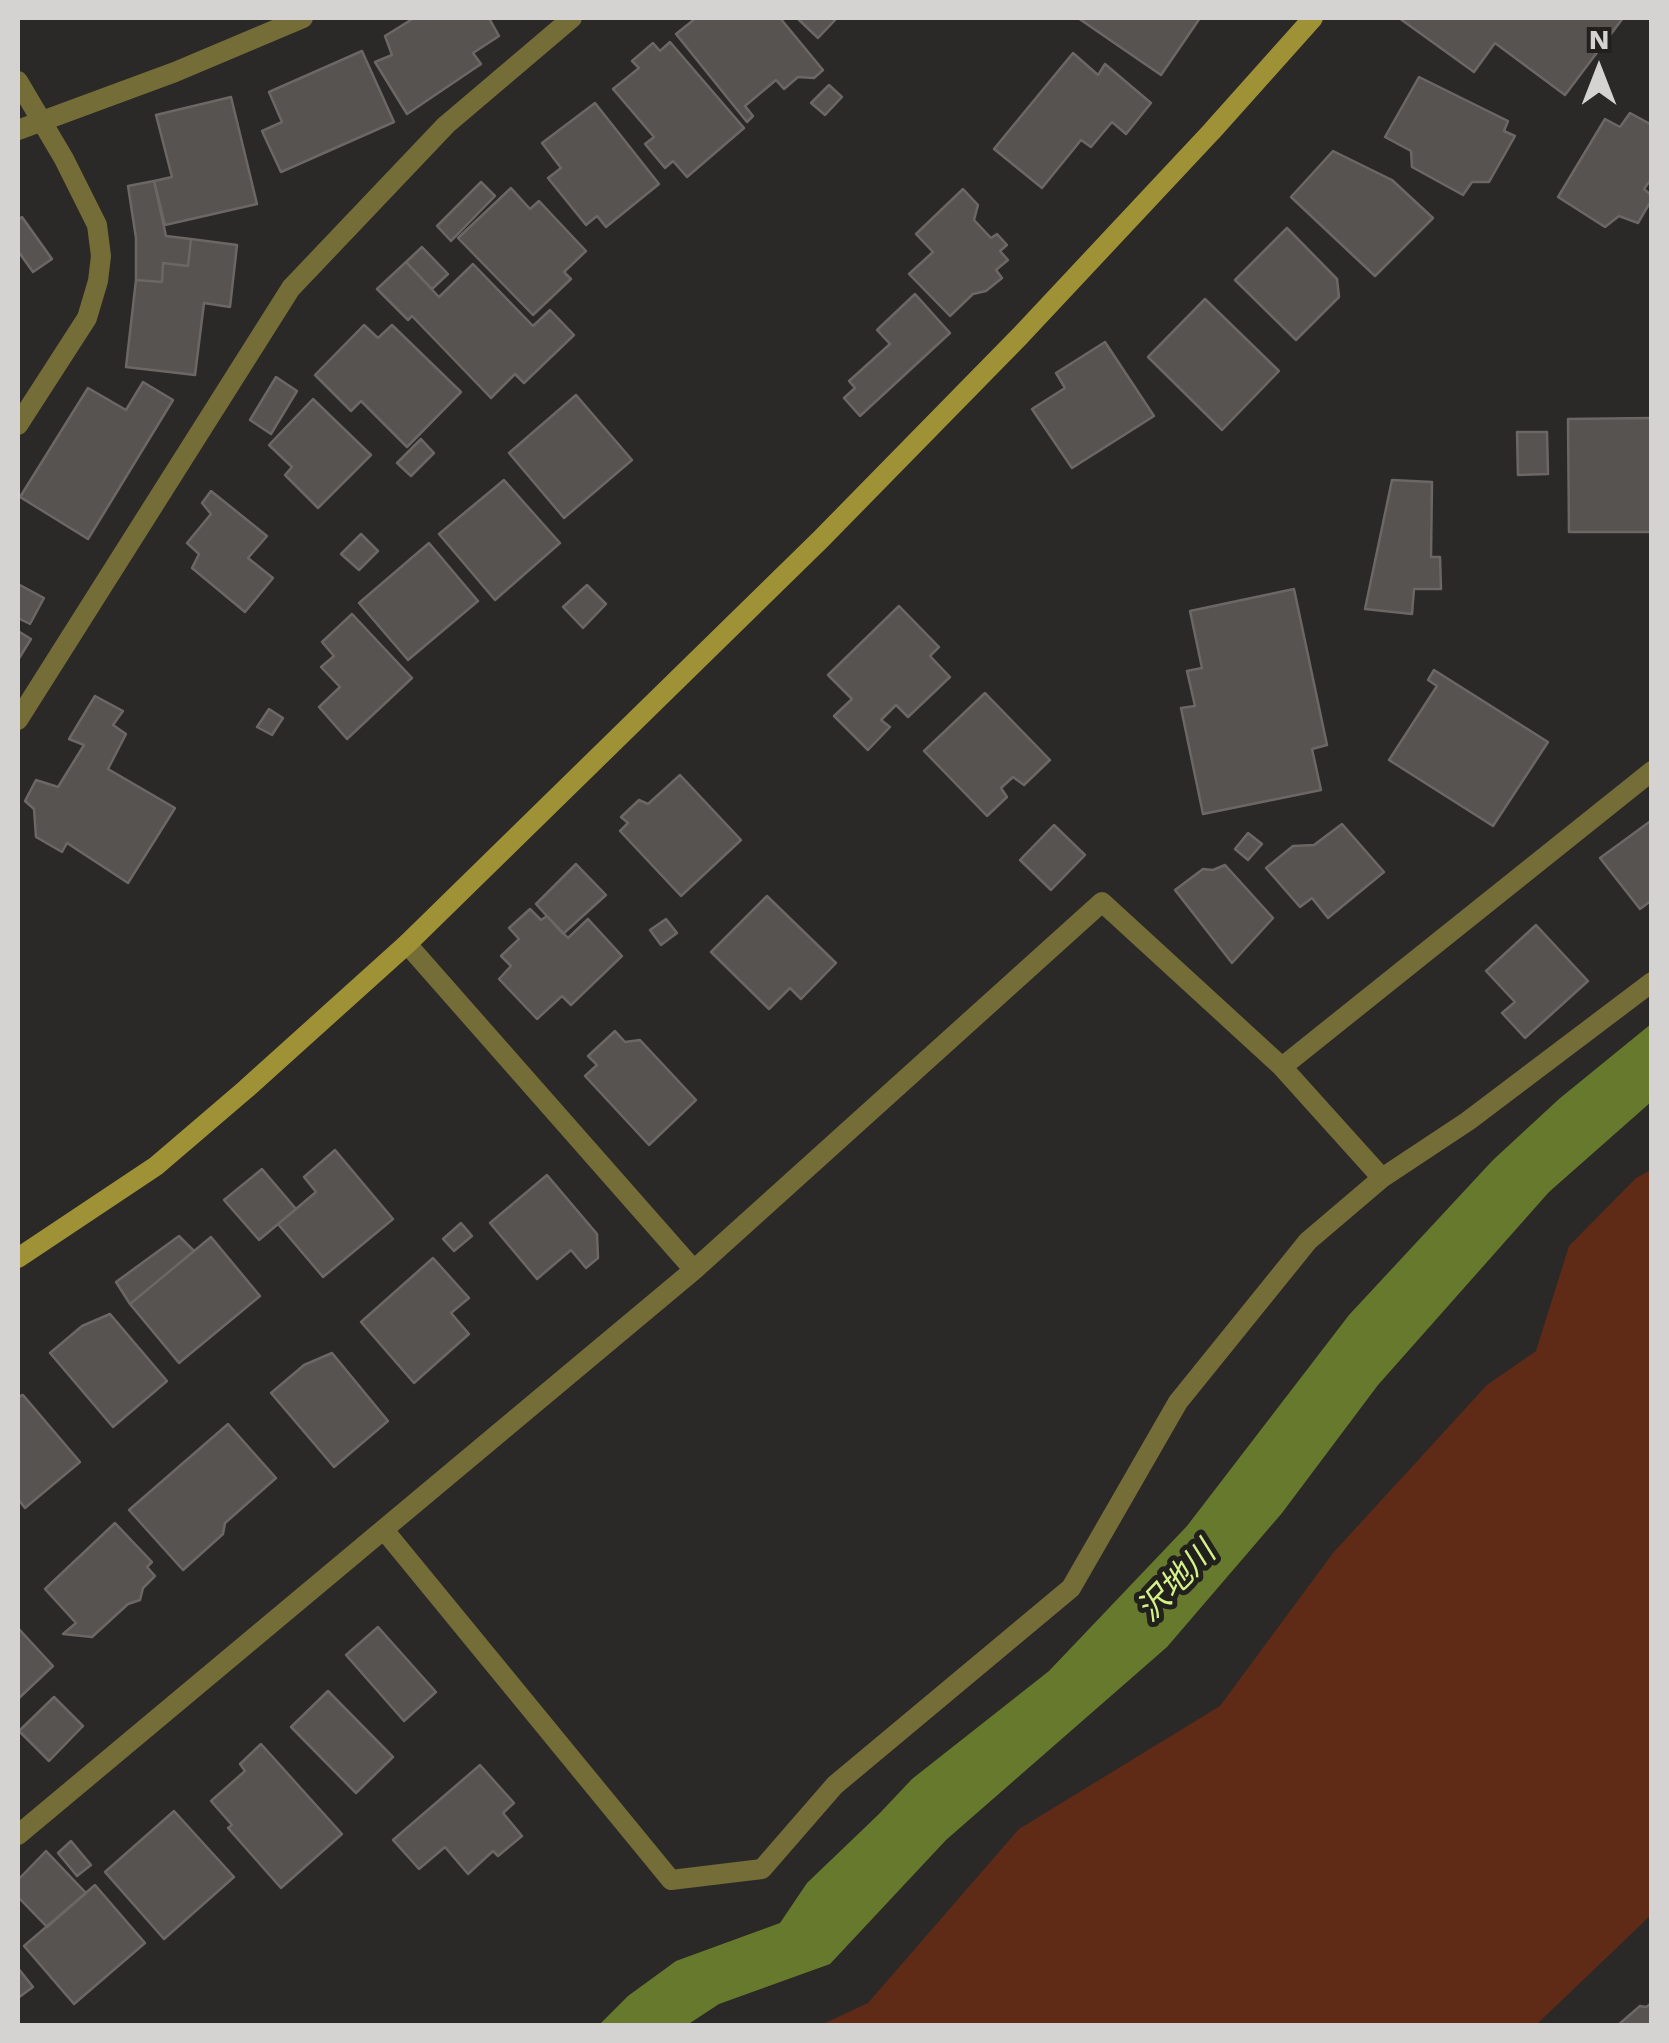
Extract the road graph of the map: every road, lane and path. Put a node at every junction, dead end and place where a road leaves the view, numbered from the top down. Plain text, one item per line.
1 (302, 18) edge
2 (572, 18) edge
3 (1314, 18) edge
4 (18, 80) edge
5 (41, 120) junction
6 (18, 130) edge
7 (18, 424) edge
8 (18, 720) edge
9 (1652, 771) edge
10 (407, 944) junction
11 (1652, 982) edge
12 (1282, 1067) junction
13 (1382, 1178) junction
14 (18, 1258) edge
15 (694, 1270) junction
16 (384, 1530) junction
17 (18, 1834) edge

1 - 5 street
2 - 8 street
3 - 10 street
4 - 5 street
5 - 6 street
5 - 7 street
9 - 12 street
10 - 14 street
10 - 15 street
11 - 13 street
12 - 13 street
12 - 15 street
13 - 16 street
15 - 16 street
16 - 17 street

